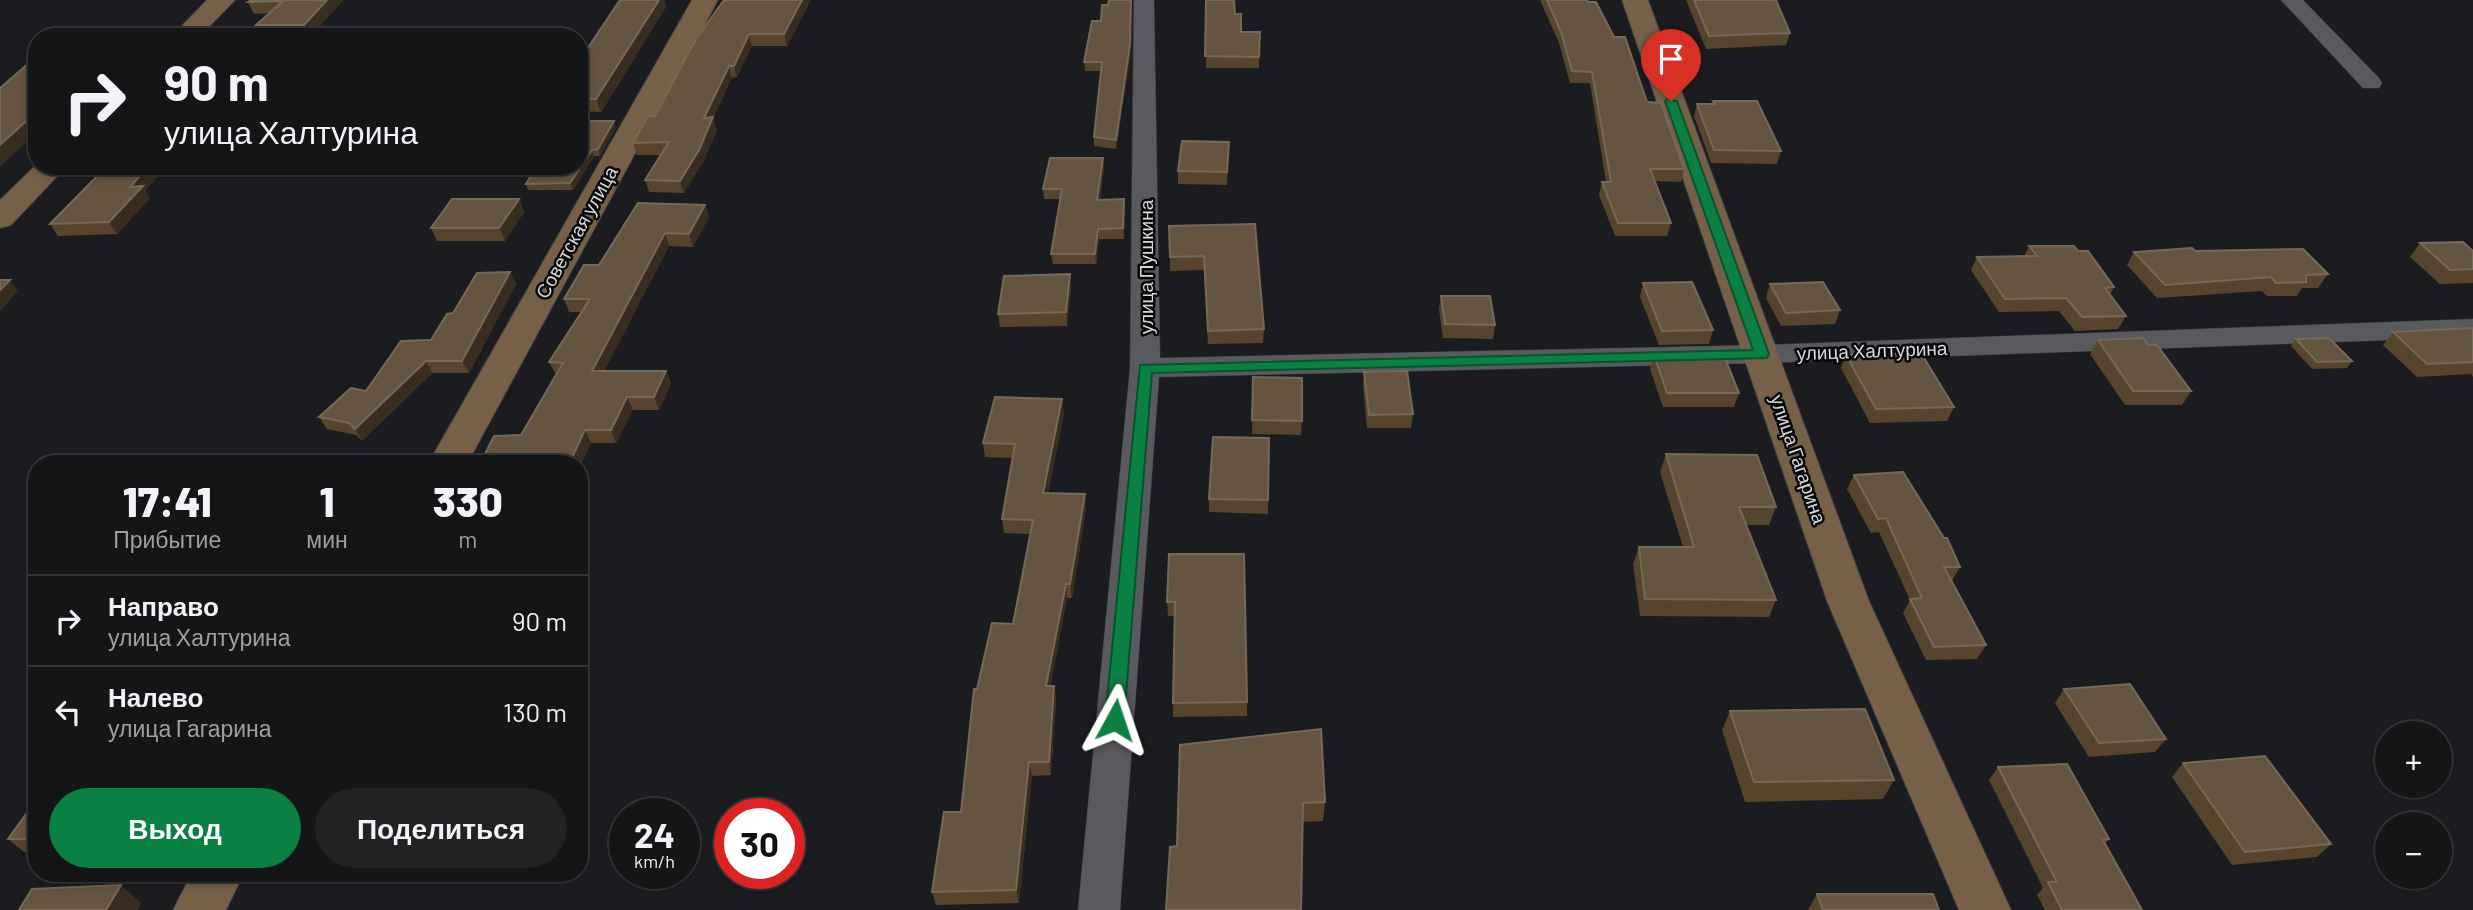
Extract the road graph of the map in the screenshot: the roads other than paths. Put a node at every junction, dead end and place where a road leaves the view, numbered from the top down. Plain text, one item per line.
1 (222, 0) edge
2 (705, 0) edge
3 (1144, 0) edge
4 (1635, 0) edge
5 (2291, 0) edge
6 (193, 28) edge
7 (2371, 83) dead end
8 (43, 175) edge
9 (0, 218) edge
10 (2473, 328) edge
11 (1762, 354) junction
12 (1145, 368) junction
13 (452, 455) edge
14 (214, 882) edge
15 (199, 910) edge
16 (1099, 910) edge
17 (1985, 910) edge

1 - 6 street
2 - 13 street, Советская улица
3 - 12 street, улица Пушкина
4 - 11 street, улица Гагарина
5 - 7 street
8 - 9 street
10 - 11 street, улица Халтурина
11 - 12 street, улица Халтурина
11 - 17 street, улица Гагарина
12 - 16 street, улица Пушкина
14 - 15 street

